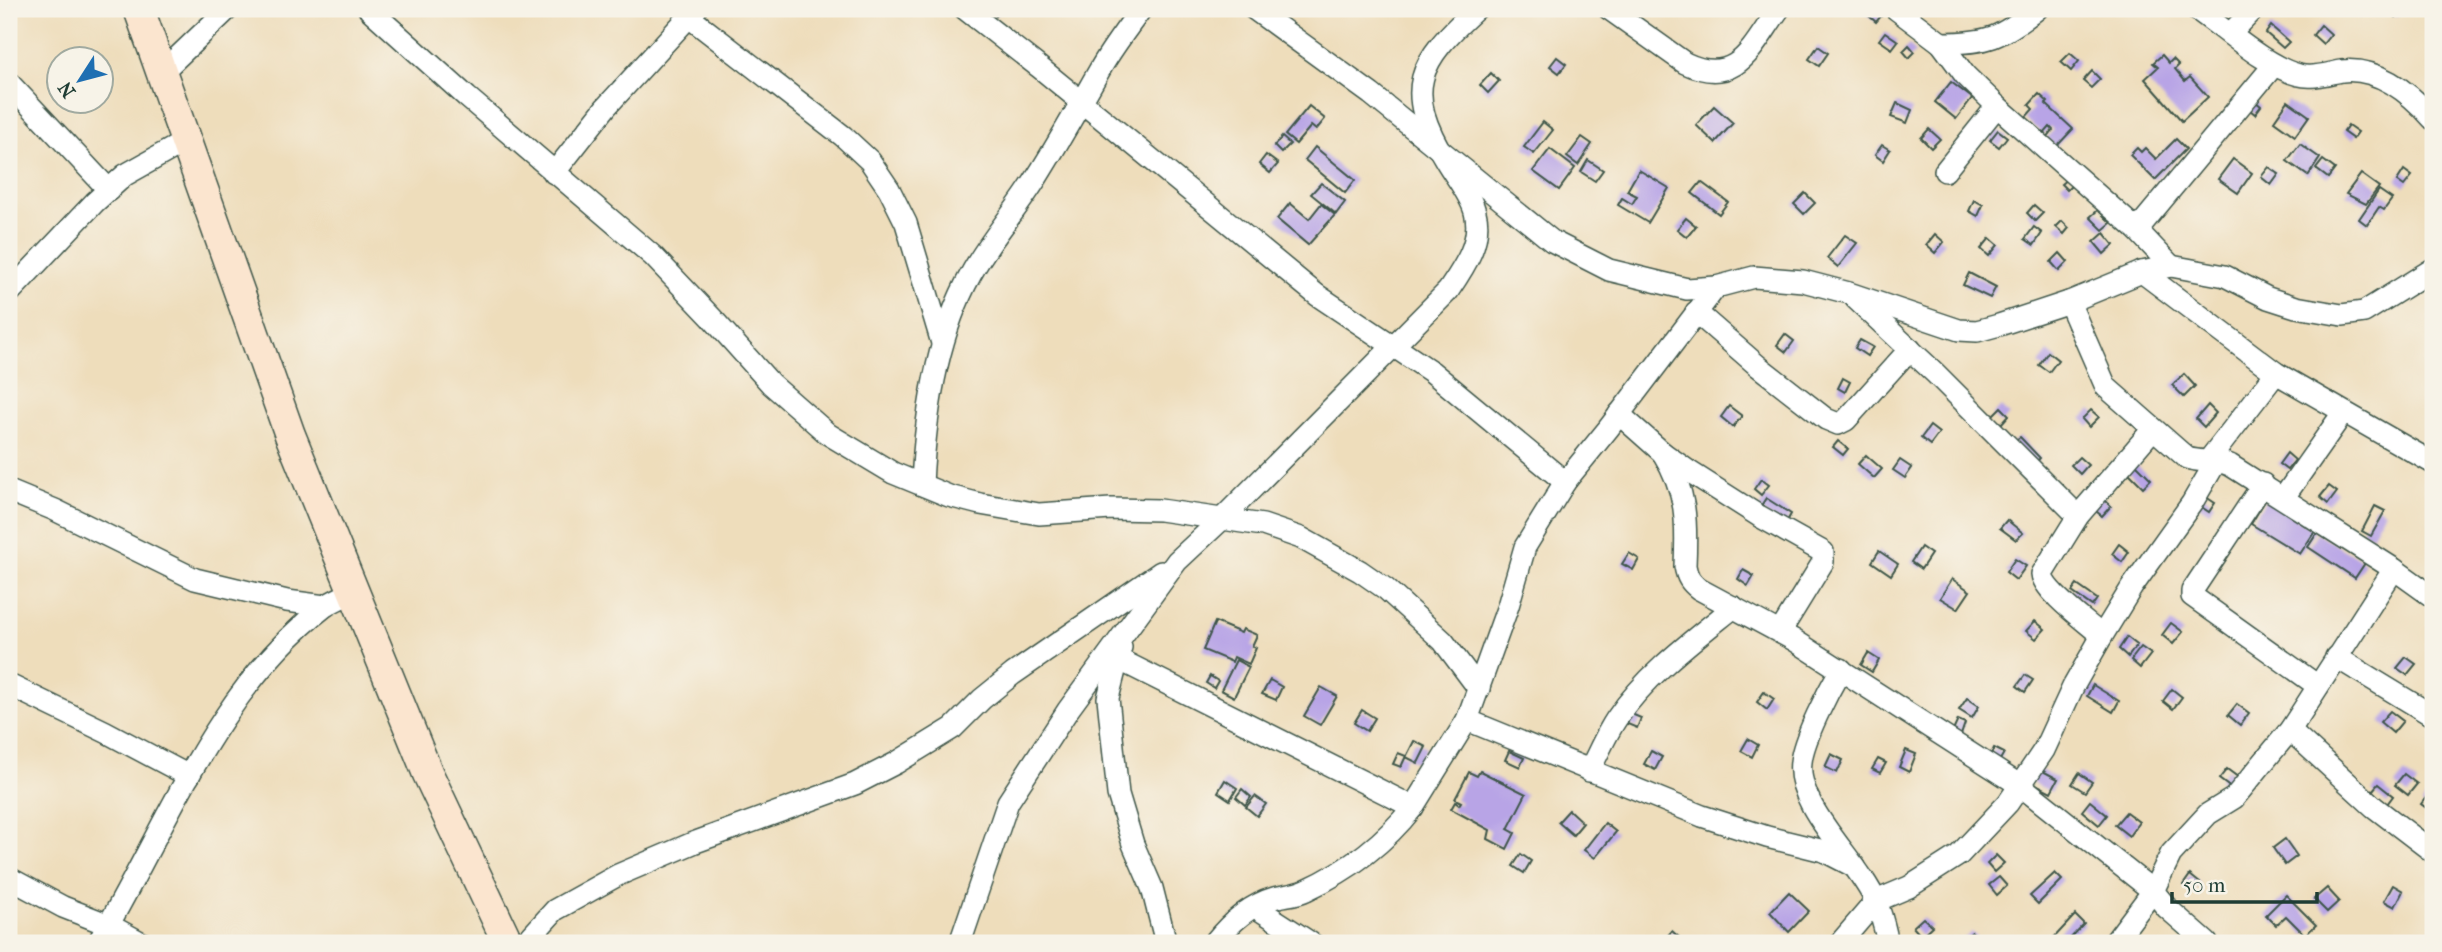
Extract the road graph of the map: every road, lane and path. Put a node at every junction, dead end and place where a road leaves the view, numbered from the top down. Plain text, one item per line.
1 (139, 9) edge
2 (228, 9) edge
3 (369, 9) edge
4 (965, 9) edge
5 (1141, 9) edge
6 (1254, 9) edge
7 (1476, 9) edge
8 (1609, 9) edge
9 (1779, 9) edge
10 (1896, 9) edge
11 (2037, 9) edge
12 (2196, 9) edge
13 (2254, 9) edge
14 (692, 13) edge
15 (2231, 33) junction
16 (1941, 43) junction
17 (2274, 65) junction
18 (160, 72) junction
19 (9, 83) edge
20 (1083, 103) junction
21 (1997, 106) junction
22 (2433, 119) edge
23 (184, 142) junction
24 (1439, 149) junction
25 (1945, 171) dead end
26 (555, 173) junction
27 (109, 190) junction
28 (2137, 230) junction
29 (2171, 266) junction
30 (2433, 269) edge
31 (2141, 272) junction
32 (1716, 287) junction
33 (9, 293) edge
34 (1849, 293) junction
35 (2069, 302) junction
36 (1696, 312) junction
37 (942, 343) junction
38 (1393, 346) junction
39 (1910, 349) junction
40 (2276, 373) junction
41 (2343, 413) junction
42 (1619, 414) junction
43 (2153, 429) junction
44 (1663, 453) junction
45 (2213, 460) junction
46 (2433, 463) edge
47 (1565, 482) junction
48 (2263, 484) junction
49 (922, 485) junction
50 (9, 491) edge
51 (2284, 497) junction
52 (2078, 516) junction
53 (1222, 519) junction
54 (1177, 561) junction
55 (2394, 569) junction
56 (352, 592) junction
57 (2433, 597) edge
58 (325, 606) junction
59 (1734, 607) junction
60 (1780, 632) junction
61 (1124, 635) junction
62 (2102, 636) junction
63 (2336, 657) junction
64 (1118, 659) junction
65 (1841, 669) junction
66 (9, 685) edge
67 (2318, 687) junction
68 (1479, 689) junction
69 (2433, 716) edge
70 (1466, 720) junction
71 (2290, 730) junction
72 (1589, 771) junction
73 (189, 776) junction
74 (2021, 786) junction
75 (1413, 807) junction
76 (2433, 852) edge
77 (1855, 867) junction
78 (9, 878) edge
79 (2153, 891) junction
80 (1876, 901) junction
81 (1255, 907) junction
82 (104, 934) edge
83 (142, 943) edge
84 (508, 943) edge
85 (525, 943) edge
86 (960, 943) edge
87 (1167, 943) edge
88 (1214, 943) edge
89 (1311, 943) edge
90 (1840, 943) edge
91 (1888, 943) edge
92 (2114, 943) edge
93 (2207, 943) edge

1 - 18 street
2 - 18 street
3 - 26 street
4 - 20 street
5 - 20 street
6 - 24 street
7 - 24 street
8 - 9 street
10 - 16 street
11 - 16 street
12 - 15 street
13 - 15 street
14 - 26 street
14 - 37 street
15 - 17 street
16 - 21 street
17 - 22 street
17 - 28 street
18 - 23 street
19 - 27 street
20 - 37 street
20 - 38 street
21 - 25 street
21 - 28 street
23 - 27 street
23 - 56 street
24 - 32 street
24 - 38 street
26 - 49 street
27 - 33 street
28 - 29 street
29 - 30 street
29 - 31 street
31 - 35 street
31 - 40 street
32 - 34 street
32 - 36 street
34 - 35 street
34 - 39 street
35 - 43 street
36 - 39 street
36 - 42 street
37 - 49 street
38 - 47 street
38 - 53 street
39 - 52 street
40 - 41 street
40 - 45 street
41 - 46 street
41 - 51 street
42 - 44 street
42 - 47 street
43 - 45 street
43 - 52 street
44 - 59 street
44 - 60 street
45 - 48 street
45 - 62 street
47 - 68 street
48 - 51 street
48 - 67 street
49 - 53 street
50 - 58 street
51 - 55 street
52 - 62 street
53 - 54 street
53 - 68 street
54 - 61 street
54 - 85 street
55 - 57 street
55 - 63 street
56 - 58 street
56 - 84 street
58 - 73 street
59 - 60 street
59 - 72 street
60 - 65 street
61 - 64 street
61 - 86 street
62 - 74 street
63 - 67 street
63 - 69 street
64 - 75 street
64 - 87 street
65 - 74 street
65 - 77 street
66 - 73 street
67 - 71 street
68 - 70 street
70 - 72 street
70 - 75 street
71 - 76 street
71 - 79 street
72 - 77 street
73 - 82 street
74 - 79 street
74 - 80 street
75 - 81 street
77 - 80 street
78 - 82 street
79 - 92 street
79 - 93 street
80 - 90 street
80 - 91 street
81 - 88 street
81 - 89 street
82 - 83 street

